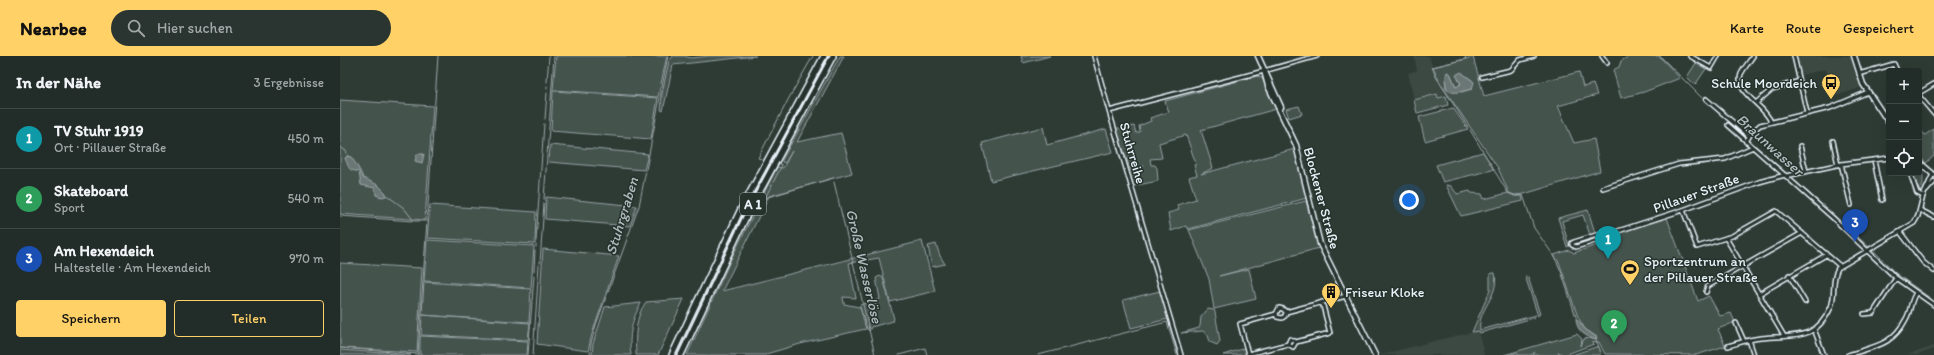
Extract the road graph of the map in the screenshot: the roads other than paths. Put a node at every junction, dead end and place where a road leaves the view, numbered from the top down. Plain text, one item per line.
1 (824, 56) edge
2 (833, 56) edge
3 (1094, 56) edge
4 (1258, 56) edge
5 (1317, 56) edge
6 (1534, 56) edge
7 (1602, 56) edge
8 (1690, 56) edge
9 (1718, 56) edge
10 (1753, 56) edge
11 (1794, 56) edge
12 (1854, 56) edge
13 (1607, 63) dead end
14 (1896, 68) edge
15 (1264, 72) junction
16 (1859, 74) junction
17 (1482, 77) dead end
18 (1800, 81) junction
19 (1934, 84) edge
20 (1868, 92) junction
21 (1922, 92) edge
22 (1922, 98) edge
23 (1706, 99) dead end
24 (1756, 103) junction
25 (1109, 111) junction
26 (1807, 113) junction
27 (1934, 114) edge
28 (1884, 116) joint
29 (1886, 119) edge
30 (1771, 122) junction
31 (1728, 125) dead end
32 (1749, 136) junction
33 (1747, 141) junction
34 (1833, 141) dead end
35 (1800, 146) dead end
36 (1753, 147) junction
37 (1886, 158) edge
38 (1874, 160) junction
39 (1840, 164) junction
40 (1922, 165) edge
41 (1806, 171) junction
42 (1933, 175) edge
43 (1787, 176) junction
44 (1911, 176) edge
45 (1934, 182) edge
46 (1603, 188) dead end
47 (1923, 196) junction
48 (1882, 200) dead end
49 (1851, 205) dead end
50 (1683, 210) junction
51 (1920, 210) junction
52 (1934, 217) edge
53 (1615, 232) junction
54 (1900, 232) junction
55 (1802, 233) junction
56 (1726, 238) junction
57 (1867, 251) junction
58 (1826, 255) junction
59 (1743, 266) junction
60 (1840, 266) junction
61 (1934, 271) edge
62 (1789, 275) junction
63 (1896, 278) junction
64 (1706, 292) dead end
65 (1916, 293) junction
66 (1759, 294) junction
67 (1346, 296) junction
68 (1322, 302) junction
69 (1805, 302) dead end
70 (1934, 305) edge
71 (1286, 312) junction
72 (1276, 314) junction
73 (1864, 314) dead end
74 (1736, 323) dead end
75 (1814, 329) junction
76 (1784, 336) junction
77 (1748, 340) junction
78 (1744, 341) junction
79 (1296, 342) junction
80 (1288, 344) junction
81 (1728, 346) dead end
82 (672, 355) edge
83 (681, 355) edge
84 (1181, 355) edge
85 (1375, 355) edge
86 (1754, 355) edge
87 (1824, 355) edge
88 (1848, 355) edge

1 - 82 highway, A 1
2 - 83 highway, A 1
3 - 25 street
4 - 15 street, Blockener Straße
5 - 15 street, Stuhrreihe
6 - 17 street
7 - 13 street
8 - 9 street
10 - 24 street
11 - 18 street
12 - 16 street
14 - 16 street
15 - 25 street, Stuhrreihe
15 - 67 street, Blockener Straße
16 - 20 street
18 - 24 street
18 - 26 street
19 - 21 street
20 - 26 street
20 - 28 street
22 - 27 street
23 - 32 street
24 - 30 street
25 - 84 street, Stuhrreihe
26 - 30 street
28 - 29 street
30 - 32 street
31 - 33 street
32 - 33 street
33 - 36 street
34 - 39 street
35 - 41 street
36 - 43 street
36 - 46 street
37 - 38 street, Pillauer Straße
38 - 39 street, Pillauer Straße
38 - 48 street
39 - 41 street, Pillauer Straße
39 - 49 street
40 - 42 street
41 - 43 street, Pillauer Straße
42 - 47 street
43 - 50 street, Pillauer Straße
43 - 57 street
44 - 47 street
45 - 47 street
47 - 51 street
50 - 53 street, Pillauer Straße
50 - 56 street
51 - 52 street
51 - 54 street
53 - 53 street, Pillauer Straße
54 - 57 street
54 - 61 street
55 - 56 street
55 - 58 street
55 - 59 street
56 - 59 street
57 - 60 street
57 - 63 street
58 - 60 street
58 - 62 street
59 - 64 street
59 - 66 street
60 - 75 street
62 - 66 street
62 - 69 street
63 - 65 street
63 - 73 street
65 - 70 street
65 - 88 street
66 - 76 street
67 - 68 street
67 - 85 street, Blockener Straße
68 - 71 street
68 - 79 street
71 - 72 street
71 - 72 street
72 - 80 street
74 - 78 street
75 - 76 street
75 - 87 street
76 - 77 street
77 - 78 street
77 - 86 street
78 - 81 street
79 - 80 street
79 - 80 street

